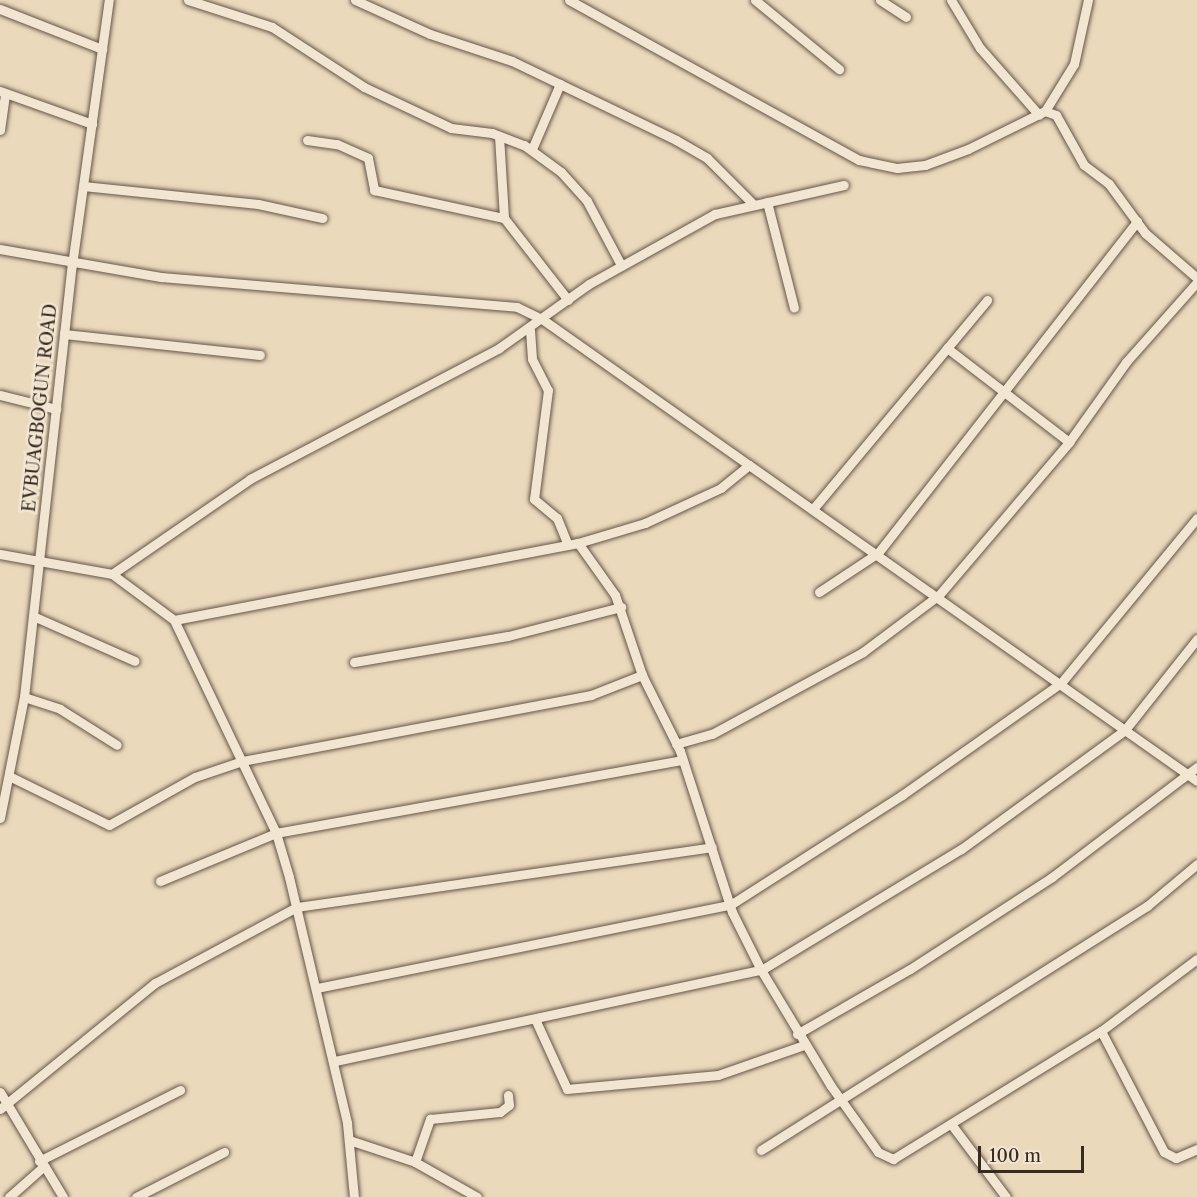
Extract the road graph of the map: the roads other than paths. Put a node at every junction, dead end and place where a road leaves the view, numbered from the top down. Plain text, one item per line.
1 (109, 0) edge
2 (188, 0) edge
3 (355, 0) edge
4 (569, 0) edge
5 (755, 0) edge
6 (880, 0) edge
7 (951, 0) edge
8 (1088, 0) edge
9 (585, 4) edge
10 (0, 9) edge
11 (906, 17) dead end
12 (102, 49) junction
13 (839, 69) dead end
14 (560, 84) junction
15 (3, 92) edge
16 (1042, 113) junction
17 (92, 124) junction
18 (0, 130) edge
19 (499, 136) junction
20 (307, 141) dead end
21 (532, 149) junction
22 (844, 185) dead end
23 (83, 186) junction
24 (767, 202) junction
25 (754, 205) junction
26 (322, 218) dead end
27 (504, 218) junction
28 (1137, 221) junction
29 (0, 249) edge
30 (72, 265) junction
31 (621, 265) junction
32 (1197, 280) edge
33 (568, 300) junction
34 (987, 300) dead end
35 (794, 308) dead end
36 (542, 319) junction
37 (530, 330) junction
38 (64, 334) junction
39 (947, 348) junction
40 (260, 355) dead end
41 (1007, 390) junction
42 (0, 395) edge
43 (56, 409) junction
44 (1069, 442) junction
45 (749, 465) junction
46 (813, 508) junction
47 (1197, 518) edge
48 (578, 543) junction
49 (568, 545) junction
50 (0, 554) edge
51 (879, 554) junction
52 (40, 559) junction
53 (112, 574) junction
54 (819, 592) dead end
55 (939, 595) junction
56 (621, 608) junction
57 (33, 616) junction
58 (174, 620) junction
59 (1197, 639) edge
60 (135, 661) dead end
61 (354, 662) dead end
62 (642, 675) junction
63 (1061, 682) junction
64 (24, 697) junction
65 (1125, 730) junction
66 (676, 744) junction
67 (117, 745) dead end
68 (683, 760) junction
69 (242, 761) junction
70 (1197, 767) edge
71 (1188, 775) junction
72 (11, 777) junction
73 (1197, 781) edge
74 (0, 818) edge
75 (276, 833) junction
76 (712, 847) junction
77 (1197, 864) edge
78 (160, 880) dead end
79 (730, 905) junction
80 (297, 907) junction
81 (1197, 959) edge
82 (761, 970) junction
83 (317, 988) junction
84 (536, 1019) junction
85 (1101, 1031) junction
86 (797, 1034) junction
87 (804, 1045) junction
88 (334, 1061) junction
89 (180, 1090) dead end
90 (0, 1092) edge
91 (508, 1095) dead end
92 (842, 1102) junction
93 (3, 1106) edge
94 (951, 1125) junction
95 (349, 1140) junction
96 (1197, 1149) edge
97 (761, 1150) dead end
98 (224, 1152) dead end
99 (415, 1162) junction
100 (41, 1164) junction
101 (9, 1197) edge
102 (63, 1197) edge
103 (136, 1197) edge
104 (354, 1197) edge
105 (477, 1197) edge
106 (1006, 1197) edge

1 - 12 street, EVBUAGBOGUN ROAD
2 - 19 street
3 - 14 street
4 - 9 street
5 - 13 street
6 - 11 street
7 - 16 street
8 - 16 street
9 - 16 street
10 - 12 street
12 - 17 street, EVBUAGBOGUN ROAD
14 - 21 street
14 - 25 street
15 - 17 street
15 - 18 street
16 - 28 street
17 - 23 street, EVBUAGBOGUN ROAD
19 - 21 street
19 - 27 street
20 - 27 street
21 - 31 street
22 - 24 street
23 - 26 street
23 - 30 street, EVBUAGBOGUN ROAD
24 - 25 street
24 - 35 street
25 - 31 street
27 - 33 street
28 - 32 street
28 - 41 street
29 - 30 street
30 - 36 street
30 - 38 street, EVBUAGBOGUN ROAD
31 - 33 street
32 - 44 street
33 - 36 street
34 - 39 street
36 - 37 street
36 - 45 street
37 - 49 street
37 - 53 street
38 - 40 street
38 - 43 street, EVBUAGBOGUN ROAD
39 - 41 street
39 - 46 street
41 - 44 street
41 - 51 street
42 - 43 street
43 - 52 street, EVBUAGBOGUN ROAD
44 - 55 street
45 - 46 street
45 - 48 street
46 - 51 street
47 - 63 street
48 - 49 street
48 - 56 street
49 - 58 street
50 - 52 street
51 - 54 street
51 - 55 street
52 - 53 street
52 - 57 street, EVBUAGBOGUN ROAD
53 - 58 street
55 - 63 street
55 - 66 street
56 - 61 street
56 - 62 street
57 - 60 street
57 - 64 street, EVBUAGBOGUN ROAD
58 - 69 street
59 - 65 street
62 - 66 street
62 - 69 street
63 - 65 street
63 - 79 street
64 - 67 street
64 - 72 street, EVBUAGBOGUN ROAD
65 - 71 street
65 - 82 street
66 - 68 street
68 - 75 street
68 - 76 street
69 - 72 street
69 - 75 street
70 - 71 street
71 - 73 street
71 - 86 street
72 - 74 street, EVBUAGBOGUN ROAD
75 - 78 street
75 - 80 street
76 - 79 street
76 - 80 street
77 - 92 street
79 - 82 street
79 - 83 street
80 - 83 street
80 - 93 street
81 - 85 street
82 - 84 street
82 - 86 street
83 - 88 street
84 - 87 street
84 - 88 street
85 - 94 street
85 - 96 street
86 - 87 street
87 - 92 street
88 - 95 street
89 - 100 street
90 - 93 street
91 - 99 street
92 - 94 street
92 - 97 street
93 - 100 street
94 - 106 street
95 - 99 street
95 - 104 street
98 - 103 street
99 - 105 street
100 - 101 street
100 - 102 street

